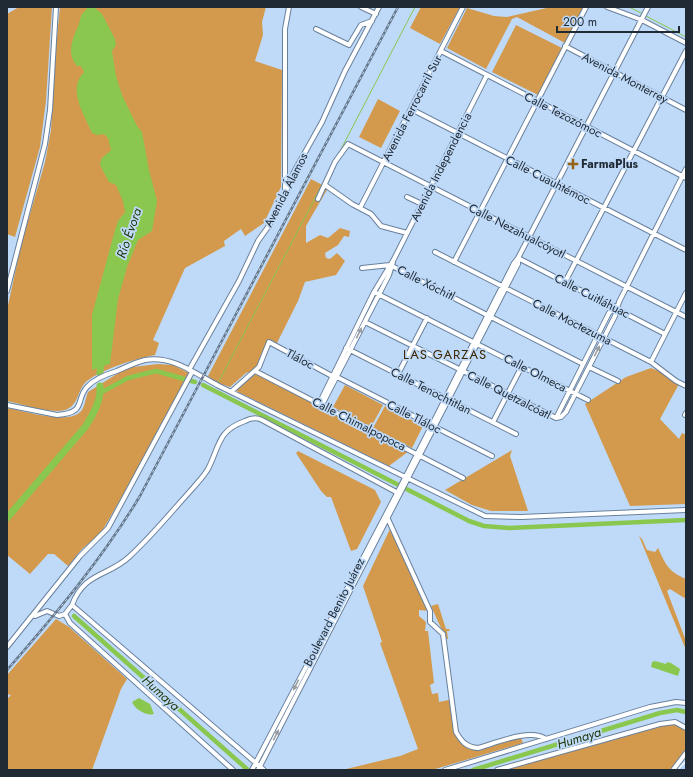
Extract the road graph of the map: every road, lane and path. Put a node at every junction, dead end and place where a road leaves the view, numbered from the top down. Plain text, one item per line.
1 (56, 7) edge
2 (289, 7) edge
3 (361, 7) edge
4 (379, 7) edge
5 (463, 7) edge
6 (586, 7) edge
7 (607, 7) edge
8 (648, 8) edge
9 (376, 14) junction
10 (642, 19) junction
11 (372, 21) junction
12 (316, 29) dead end
13 (686, 43) edge
14 (565, 46) junction
15 (441, 51) junction
16 (686, 51) edge
17 (615, 72) junction
18 (487, 75) junction
19 (662, 97) junction
20 (536, 101) junction
21 (411, 109) junction
22 (686, 110) edge
23 (586, 127) junction
24 (458, 133) junction
25 (634, 151) junction
26 (507, 158) junction
27 (384, 162) junction
28 (686, 169) edge
29 (684, 178) edge
30 (557, 184) junction
31 (325, 185) junction
32 (431, 186) junction
33 (285, 194) junction
34 (406, 197) dead end
35 (318, 199) dead end
36 (422, 204) junction
37 (360, 208) junction
38 (604, 208) junction
39 (480, 212) junction
40 (407, 233) junction
41 (654, 233) junction
42 (529, 237) junction
43 (686, 250) edge
44 (435, 252) dead end
45 (518, 258) junction
46 (576, 261) junction
47 (454, 262) junction
48 (391, 265) junction
49 (362, 268) dead end
50 (565, 282) junction
51 (504, 287) junction
52 (626, 287) junction
53 (7, 291) edge
54 (374, 292) junction
55 (686, 293) edge
56 (379, 294) junction
57 (615, 308) junction
58 (676, 312) junction
59 (489, 316) junction
60 (686, 317) edge
61 (427, 318) junction
62 (365, 322) junction
63 (665, 334) junction
64 (598, 335) junction
65 (603, 338) junction
66 (475, 343) junction
67 (412, 345) junction
68 (346, 348) junction
69 (350, 350) junction
70 (651, 362) junction
71 (583, 364) junction
72 (522, 366) junction
73 (589, 366) junction
74 (461, 370) junction
75 (190, 371) junction
76 (255, 371) junction
77 (398, 374) junction
78 (334, 376) junction
79 (618, 381) dead end
80 (686, 386) edge
81 (232, 391) junction
82 (569, 391) junction
83 (507, 394) junction
84 (575, 394) junction
85 (446, 399) junction
86 (588, 400) dead end
87 (320, 404) junction
88 (7, 405) edge
89 (556, 418) junction
90 (493, 422) junction
91 (433, 426) junction
92 (516, 434) dead end
93 (418, 455) junction
94 (492, 456) dead end
95 (463, 478) dead end
96 (406, 480) junction
97 (399, 492) junction
98 (686, 510) edge
99 (388, 519) junction
100 (72, 605) junction
101 (65, 614) junction
102 (59, 616) junction
103 (32, 618) junction
104 (70, 623) junction
105 (7, 647) edge
106 (686, 704) edge
107 (686, 728) edge
108 (523, 735) junction
109 (546, 739) junction
110 (526, 745) junction
111 (686, 753) edge
112 (256, 762) junction
113 (686, 766) edge
114 (259, 768) edge
115 (253, 769) edge
116 (233, 770) edge
117 (264, 770) edge
118 (444, 770) edge
119 (497, 770) edge
120 (673, 770) edge
121 (682, 770) edge

1 - 53 street
2 - 33 street
3 - 9 street
4 - 9 street, Avenida Álamos
5 - 15 street, Avenida Ferrocarril Sur
6 - 14 street
7 - 10 street
8 - 10 street, Boulevard Benito Juárez
9 - 11 street, Avenida Álamos
10 - 13 street
10 - 17 street, Boulevard Benito Juárez
11 - 12 street
11 - 33 street, Avenida Álamos
14 - 17 street, Avenida Monterrey
14 - 20 street
15 - 18 street, Calle Tezozómoc
15 - 21 street, Avenida Ferrocarril Sur
16 - 19 street
17 - 19 street, Avenida Monterrey
17 - 23 street, Boulevard Benito Juárez
18 - 20 street, Calle Tezozómoc
18 - 24 street, Avenida Independencia
19 - 22 street, Avenida Monterrey
19 - 25 street
20 - 23 street, Calle Tezozómoc
20 - 26 street
21 - 24 street, Calle Cuauhtémoc
21 - 27 street, Avenida Ferrocarril Sur
23 - 25 street, Calle Tezozómoc
23 - 30 street, Boulevard Benito Juárez
24 - 26 street, Calle Cuauhtémoc
24 - 32 street, Avenida Independencia
25 - 29 street, Calle Tezozómoc
25 - 38 street
26 - 30 street, Calle Cuauhtémoc
26 - 39 street
27 - 31 street, Calle Nezahualcóyotl
27 - 32 street, Calle Nezahualcóyotl
27 - 37 street, Avenida Ferrocarril Sur
28 - 29 street
29 - 41 street
30 - 38 street, Calle Cuauhtémoc
30 - 42 street, Boulevard Benito Juárez
31 - 35 street
31 - 37 street
32 - 36 street, Avenida Independencia
32 - 39 street, Calle Nezahualcóyotl
33 - 75 street, Avenida Álamos
34 - 36 street
36 - 40 street, Avenida Independencia
37 - 40 street
38 - 41 street, Calle Cuauhtémoc
38 - 46 street
39 - 42 street, Calle Nezahualcóyotl
39 - 47 street
40 - 48 street, Avenida Independencia
41 - 43 street, Calle Cuauhtémoc
41 - 52 street
42 - 45 street, Boulevard Benito Juárez
42 - 46 street, Calle Nezahualcóyotl
44 - 47 street, Calle Moctezuma
45 - 50 street, Calle Cuitláhuac
45 - 51 street, Boulevard Benito Juárez
46 - 50 street
46 - 52 street, Calle Nezahualcóyotl
47 - 51 street, Calle Moctezuma
48 - 49 street, Calle Xóchitl
48 - 54 street, Avenida Independencia
48 - 56 street, Avenida Independencia
48 - 59 street, Calle Xóchitl
50 - 57 street, Calle Cuitláhuac
51 - 59 street, Boulevard Benito Juárez
51 - 64 street, Calle Moctezuma
52 - 57 street
52 - 58 street, Calle Nezahualcóyotl
54 - 56 street, Calle Olmeca
54 - 68 street, Avenida Independencia
55 - 58 street
56 - 61 street, Calle Olmeca
56 - 62 street, Avenida Independencia
57 - 63 street, Calle Cuitláhuac
57 - 64 street
57 - 65 street
58 - 60 street, Calle Nezahualcóyotl
58 - 63 street
59 - 66 street, Boulevard Benito Juárez
59 - 71 street, Calle Xóchitl
61 - 66 street, Calle Olmeca
61 - 67 street
62 - 67 street, Calle Quetzalcóatl
69 -> 62 street, Avenida Independencia
63 - 70 street
64 - 65 street, Calle Moctezuma
64 - 71 street
65 - 70 street, Calle Moctezuma
73 -> 65 street
66 - 72 street, Calle Olmeca
66 - 74 street, Boulevard Benito Juárez
67 - 74 street, Calle Quetzalcóatl
67 - 77 street
68 - 69 street, Calle Tenochtitlan
68 - 78 street, Avenida Independencia
69 - 77 street, Calle Tenochtitlan
69 - 78 street, Avenida Independencia
70 - 80 street, Calle Moctezuma
71 - 82 street
72 - 82 street, Calle Olmeca
72 - 83 street
73 - 79 street
73 - 84 street
74 - 83 street, Calle Quetzalcóatl
74 - 85 street, Boulevard Benito Juárez
75 - 81 street
75 - 88 street
75 - 103 street, Avenida Álamos
76 - 78 street, Tláloc
76 - 81 street
76 - 87 street, Calle Chimalpopoca
77 - 85 street, Calle Tenochtitlan
78 - 87 street, Avenida Independencia
78 - 91 street, Calle Tláloc
81 - 96 street
82 - 84 street, Calle Olmeca
82 - 89 street
83 - 89 street, Calle Quetzalcóatl
83 - 90 street
84 - 86 street, Calle Olmeca
84 - 89 street
85 - 90 street, Calle Tenochtitlan
85 - 91 street, Boulevard Benito Juárez
87 - 93 street, Calle Chimalpopoca
90 - 92 street, Calle Tenochtitlan
91 - 93 street, Boulevard Benito Juárez
91 - 94 street, Calle Tláloc
93 - 95 street, Calle Chimalpopoca
93 - 96 street, Boulevard Benito Juárez
96 - 97 street, Boulevard Benito Juárez
96 - 98 street
97 - 99 street, Boulevard Benito Juárez
97 - 100 street
97 -> 112 street, Boulevard Benito Juárez
99 - 108 street
114 -> 99 street, Boulevard Benito Juárez
100 - 101 street
100 - 112 street
101 - 102 street
101 - 104 street
102 - 103 street
102 - 104 street
103 - 105 street, Avenida Álamos
104 - 116 street
106 - 109 street
107 - 119 street
108 - 109 street
108 - 110 street
109 - 110 street
110 - 118 street
111 - 120 street
112 - 114 street
112 - 115 street, Boulevard Benito Juárez
113 - 121 main road
114 - 117 street

